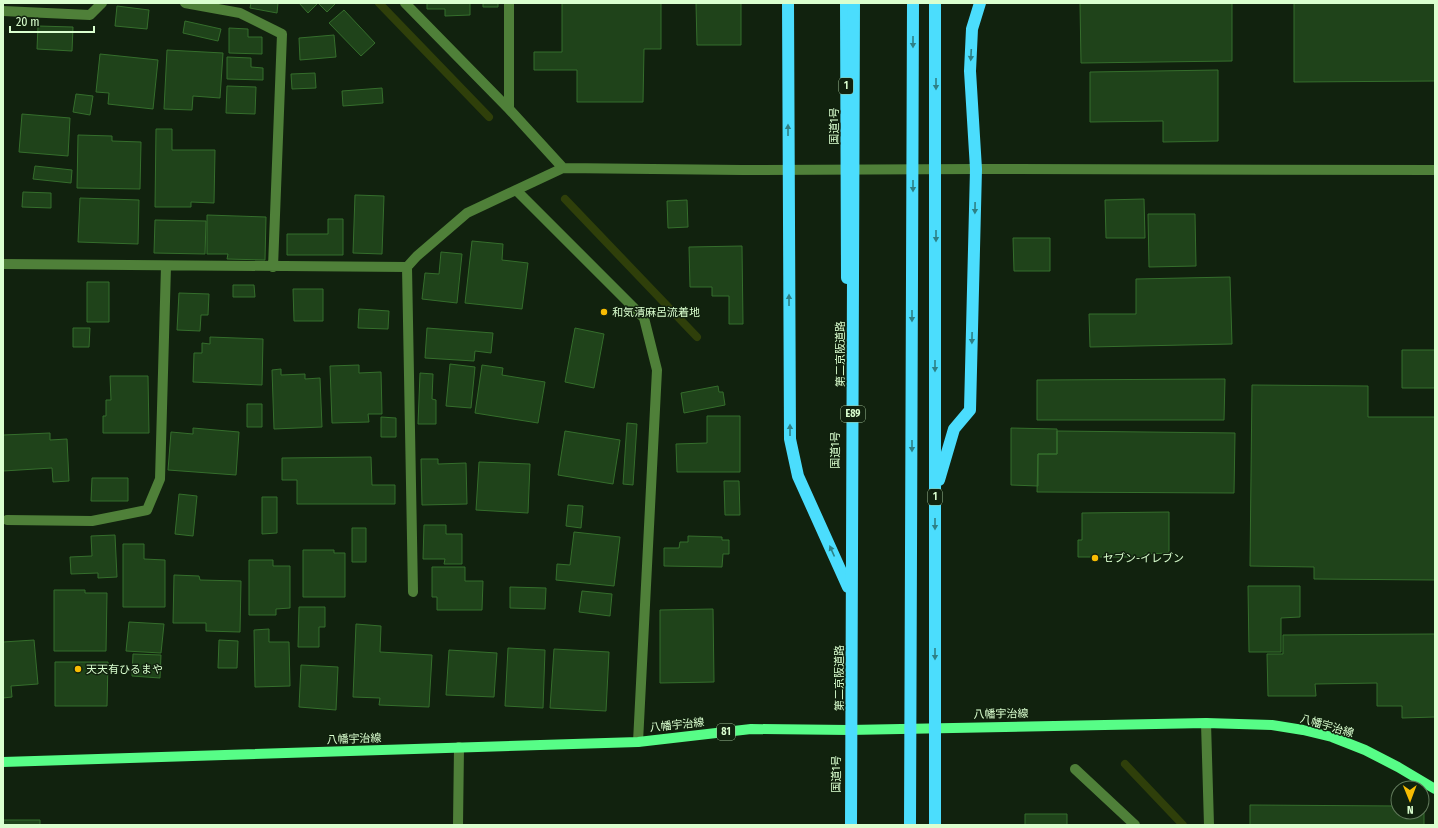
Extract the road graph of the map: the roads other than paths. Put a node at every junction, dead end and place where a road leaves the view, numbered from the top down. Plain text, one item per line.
1 (102, 3) edge
2 (185, 3) edge
3 (405, 3) edge
4 (509, 3) edge
5 (788, 3) edge
6 (846, 3) edge
7 (854, 3) edge
8 (913, 3) edge
9 (935, 3) edge
10 (971, 3) edge
11 (980, 3) edge
12 (3, 11) edge
13 (972, 29) junction
14 (510, 109) junction
15 (562, 168) junction
16 (788, 169) junction
17 (847, 169) junction
18 (936, 169) junction
19 (976, 169) junction
20 (1435, 170) edge
21 (516, 190) junction
22 (3, 264) edge
23 (166, 266) junction
24 (273, 266) junction
25 (407, 267) junction
26 (935, 496) junction
27 (7, 520) dead end
28 (848, 587) junction
29 (414, 592) dead end
30 (1206, 723) junction
31 (936, 728) junction
32 (849, 730) junction
33 (638, 742) junction
34 (459, 747) junction
35 (3, 762) edge
36 (1075, 769) dead end
37 (1435, 789) edge
38 (458, 825) edge
39 (850, 825) edge
40 (910, 825) edge
41 (934, 825) edge
42 (1135, 825) edge
43 (1209, 825) edge

1 - 12 street
2 - 24 street
3 - 14 street
4 - 14 street
16 -> 5 highway
6 - 17 highway, 国道1号 / 1
7 - 39 highway, 第二京阪道路 / E89, bridge
8 -> 40 highway, bridge
9 -> 18 highway, 1
10 - 13 highway
11 - 13 highway
13 -> 19 highway
14 - 15 street
15 - 16 street
15 - 21 street
16 - 17 street
28 -> 16 highway
17 - 18 street
17 - 28 highway, 国道1号 / 1
18 - 19 street
18 -> 26 highway, 1
19 - 20 street
19 -> 26 highway
21 - 25 street
21 - 33 street
22 - 23 street
23 - 24 street
23 - 27 street
24 - 25 street
25 - 29 street
26 -> 31 highway, 1
28 - 32 highway, 国道1号 / 1
30 - 31 main road, 八幡宇治線 / 81
30 - 37 main road, 八幡宇治線 / 81
30 - 43 street
31 - 32 main road, 八幡宇治線 / 81
31 - 41 highway, 1
32 - 33 main road, 八幡宇治線 / 81
32 - 39 highway, 国道1号 / 1
33 - 34 main road, 八幡宇治線 / 81
34 - 35 main road, 八幡宇治線 / 81
34 - 38 street
36 - 42 street

